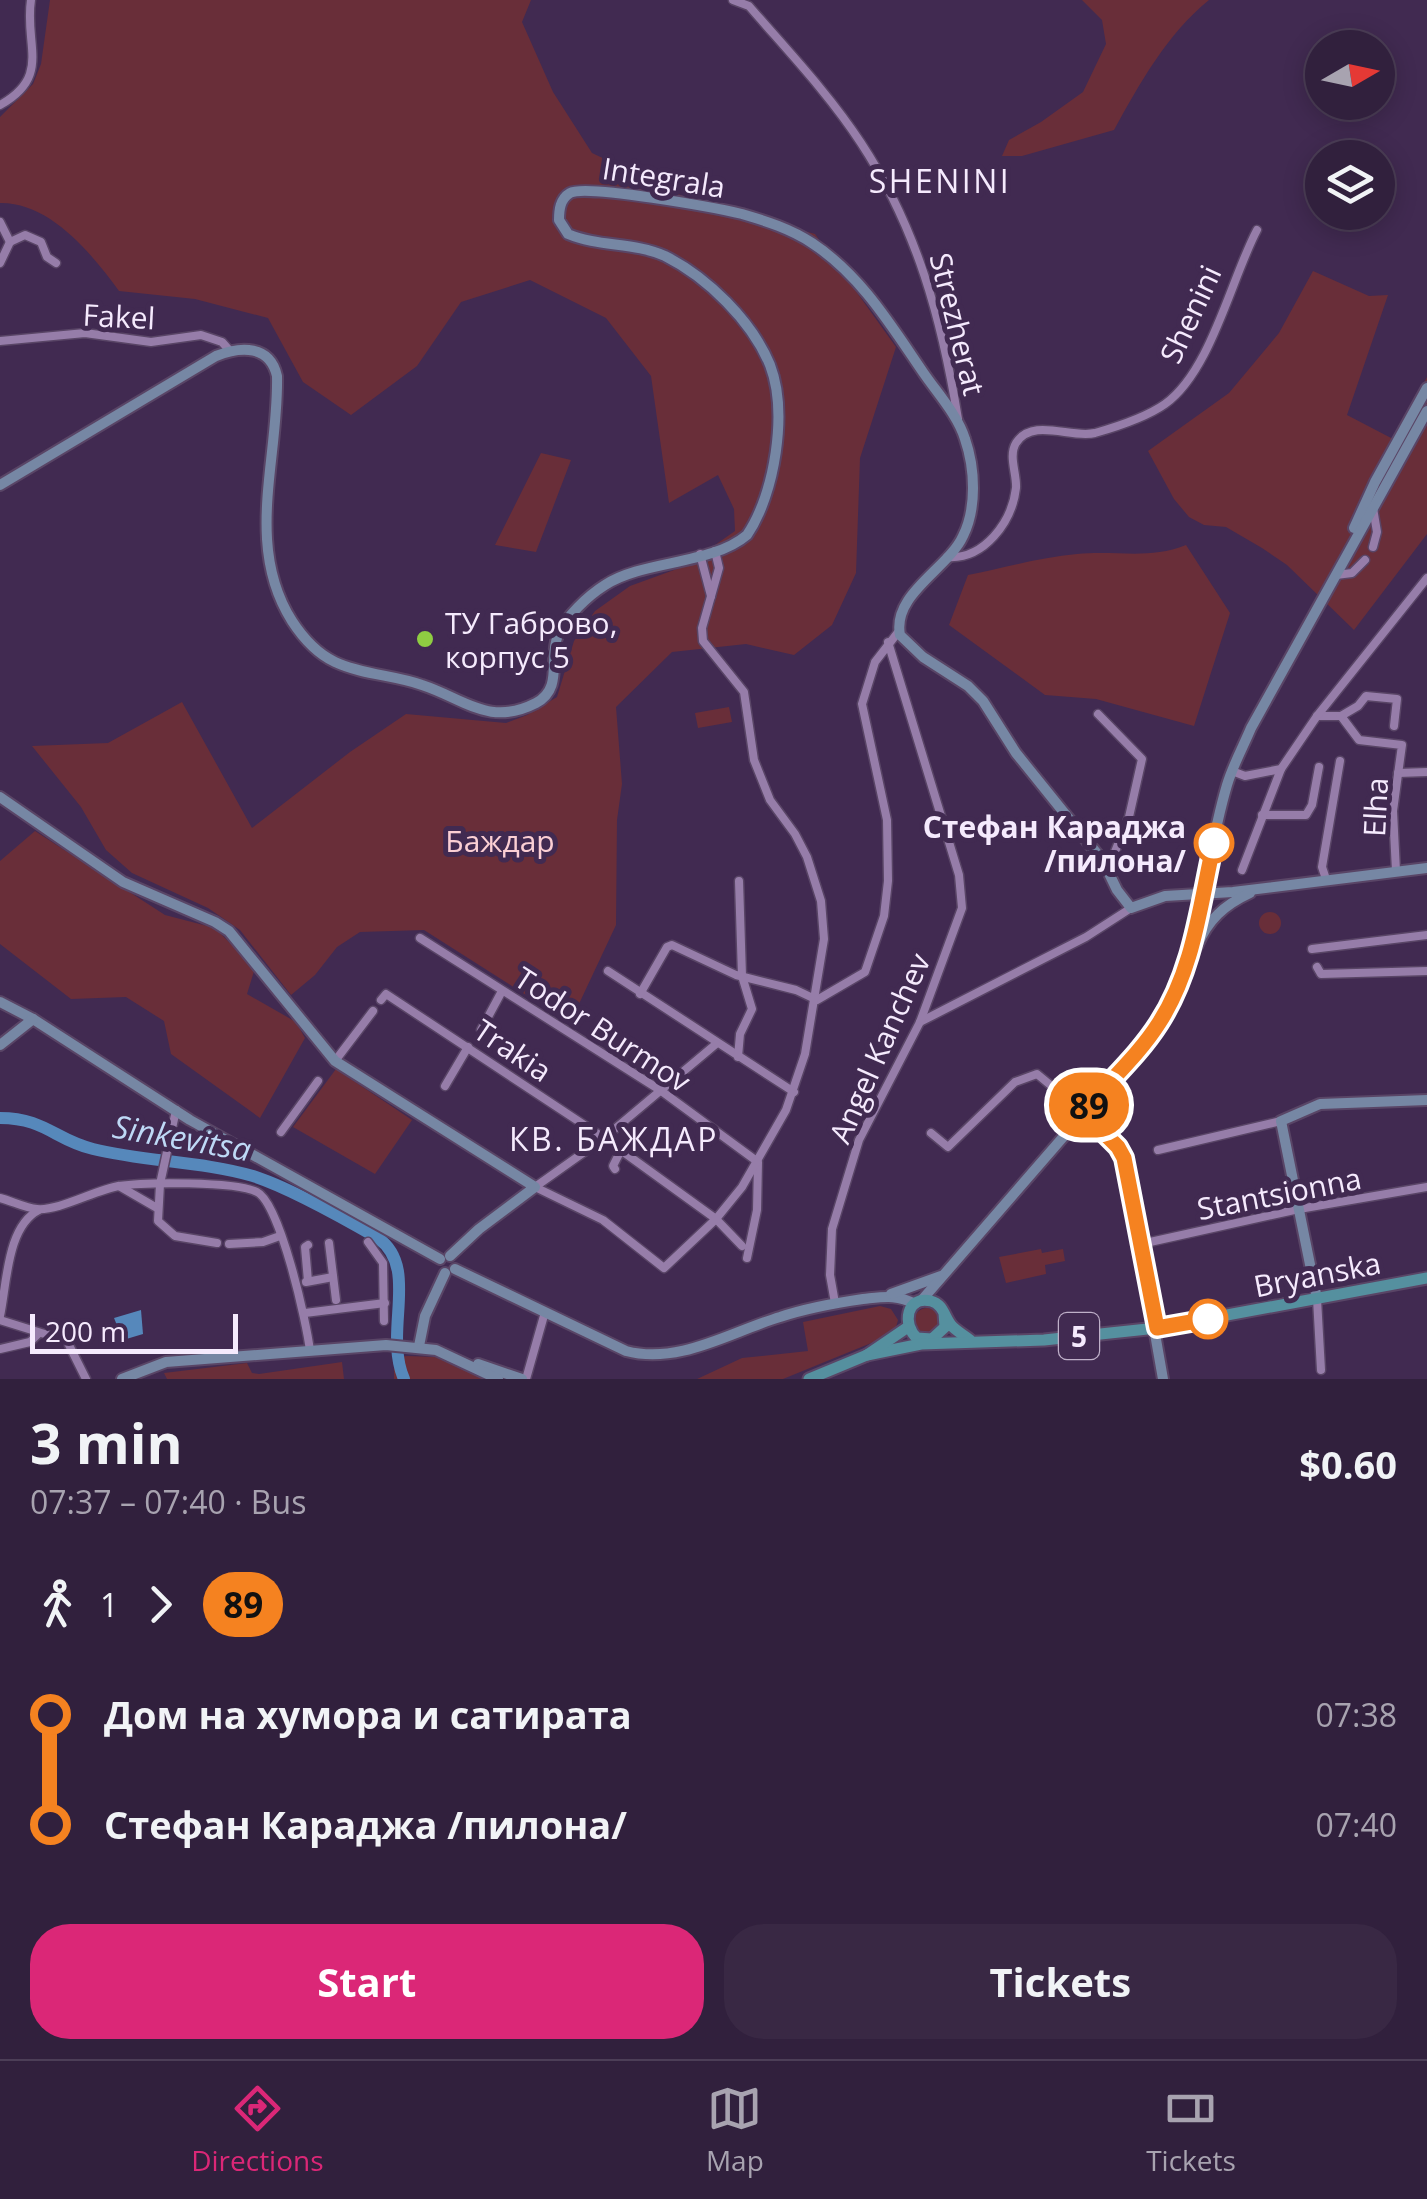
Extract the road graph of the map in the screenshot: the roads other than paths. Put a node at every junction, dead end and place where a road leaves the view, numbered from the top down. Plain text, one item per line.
1 (31, 0) edge
2 (732, 0) edge
3 (0, 105) edge
4 (0, 222) edge
5 (1257, 230) dead end
6 (10, 242) junction
7 (0, 263) edge
8 (56, 263) dead end
9 (0, 342) edge
10 (230, 350) junction
11 (910, 352) joint
12 (1427, 388) edge
13 (1427, 411) edge
14 (959, 423) junction
15 (0, 485) edge
16 (1373, 506) junction
17 (1373, 547) dead end
18 (714, 550) junction
19 (700, 554) junction
20 (948, 557) junction
21 (1364, 560) dead end
22 (1336, 574) junction
23 (1427, 578) edge
24 (712, 600) junction
25 (1312, 620) junction
26 (898, 631) junction
27 (888, 642) junction
28 (1098, 714) dead end
29 (1317, 716) junction
30 (1342, 716) junction
31 (1394, 726) dead end
32 (1340, 761) dead end
33 (1318, 767) dead end
34 (1232, 770) junction
35 (1280, 770) junction
36 (1427, 772) edge
37 (1398, 773) junction
38 (0, 796) edge
39 (1262, 815) junction
40 (1427, 868) edge
41 (1108, 869) junction
42 (1242, 870) dead end
43 (1396, 871) junction
44 (1326, 879) junction
45 (739, 881) dead end
46 (1261, 888) junction
47 (1205, 894) junction
48 (1131, 908) junction
49 (1427, 935) edge
50 (420, 938) dead end
51 (1312, 949) dead end
52 (1316, 966) dead end
53 (608, 971) dead end
54 (1427, 971) edge
55 (742, 976) junction
56 (1182, 979) junction
57 (502, 991) junction
58 (640, 994) junction
59 (381, 1000) dead end
60 (816, 1000) junction
61 (0, 1002) edge
62 (372, 1011) dead end
63 (32, 1019) junction
64 (920, 1022) junction
65 (481, 1030) dead end
66 (716, 1044) junction
67 (0, 1045) edge
68 (468, 1048) junction
69 (738, 1057) junction
70 (334, 1061) junction
71 (318, 1081) dead end
72 (445, 1086) dead end
73 (660, 1090) junction
74 (794, 1092) junction
75 (1427, 1100) edge
76 (176, 1110) junction
77 (1083, 1112) junction
78 (1281, 1121) junction
79 (281, 1132) dead end
80 (931, 1133) dead end
81 (604, 1138) junction
82 (621, 1150) junction
83 (1158, 1150) dead end
84 (758, 1162) junction
85 (615, 1169) dead end
86 (160, 1181) junction
87 (119, 1186) junction
88 (535, 1187) junction
89 (1427, 1187) edge
90 (0, 1198) edge
91 (157, 1208) junction
92 (39, 1210) junction
93 (1300, 1210) junction
94 (716, 1219) junction
95 (280, 1236) junction
96 (368, 1242) dead end
97 (329, 1243) dead end
98 (217, 1244) dead end
99 (230, 1244) dead end
100 (308, 1244) dead end
101 (1141, 1244) junction
102 (742, 1246) dead end
103 (0, 1253) edge
104 (12, 1258) junction
105 (445, 1258) junction
106 (747, 1258) dead end
107 (450, 1271) junction
108 (946, 1274) junction
109 (333, 1277) junction
110 (1427, 1278) edge
111 (308, 1281) junction
112 (297, 1284) junction
113 (884, 1296) junction
114 (1317, 1299) junction
115 (336, 1300) dead end
116 (834, 1303) junction
117 (918, 1303) junction
118 (385, 1304) junction
119 (941, 1309) junction
120 (545, 1312) junction
121 (306, 1314) junction
122 (0, 1318) edge
123 (384, 1320) dead end
124 (907, 1323) junction
125 (1157, 1328) junction
126 (38, 1334) junction
127 (927, 1339) junction
128 (974, 1340) junction
129 (416, 1346) junction
130 (0, 1349) edge
131 (310, 1351) junction
132 (873, 1352) junction
133 (458, 1359) junction
134 (1322, 1370) dead end
135 (86, 1379) edge
136 (122, 1379) edge
137 (498, 1379) edge
138 (524, 1379) edge
139 (809, 1379) edge
140 (1163, 1379) edge

1 - 3 street
2 - 14 street, Strezherat
4 - 6 street
5 - 20 street, Shenini
6 - 7 street
6 - 8 street
9 - 10 street, Fakel
10 - 15 street
10 - 19 street
11 - 14 street, Shenini
11 - 18 street, Integrala
12 - 25 street
13 - 16 street
14 - 20 street, Shenini
16 - 17 street
16 - 22 street
18 - 19 street
18 - 24 street
19 - 24 street
20 - 26 street, Shenini
21 - 22 street
22 - 25 street
23 - 29 street
24 - 60 street
25 - 34 street
26 - 27 street
26 - 41 street
27 - 60 street
27 - 64 street, Angel Kanchev
28 - 41 street
29 - 30 street
29 - 35 street
30 - 31 street
30 - 37 street, Elha
32 - 44 street
33 - 39 street
34 - 35 street
34 - 47 street
35 - 39 street
36 - 37 street
37 - 43 street, Elha
38 - 70 street
39 - 42 street
40 - 43 street
41 - 48 street
43 - 44 street
44 - 46 street
45 - 55 street
46 - 47 street
46 - 56 street
47 - 48 street
47 - 56 street
48 - 64 street
49 - 51 street
50 - 57 street, Todor Burmov
52 - 54 street
53 - 58 street
55 - 58 street
55 - 60 street
55 - 69 street
56 - 77 street
57 - 65 street
57 - 73 street, Todor Burmov
58 - 66 street
59 - 68 street, Trakia
60 - 74 street
61 - 63 street
62 - 70 street
63 - 67 street
63 - 76 street
64 - 116 street, Angel Kanchev
66 - 69 street
66 - 73 street
68 - 72 street
68 - 81 street, Trakia
69 - 74 street
70 - 88 street
71 - 79 street
73 - 81 street
73 - 84 street, Todor Burmov
74 - 84 street
75 - 78 street
76 - 86 street
76 - 105 street
77 - 80 street
77 - 101 street
77 - 108 street
78 - 83 street
78 - 93 street
81 - 82 street, Trakia
81 - 88 street
82 - 85 street
82 - 94 street, Trakia
84 - 94 street
84 - 106 street
86 - 87 street
86 - 91 street
86 - 95 street
87 - 91 street
87 - 92 street
88 - 94 street
88 - 105 street
89 - 93 street, Stantsionna
90 - 92 street
91 - 98 street
92 - 104 street
93 - 101 street, Stantsionna
93 - 114 street
94 - 102 street, Trakia
95 - 99 street
95 - 112 street
96 - 118 street
97 - 109 street
100 - 111 street
101 - 125 street
103 - 104 street
104 - 122 street
105 - 107 street
107 - 120 street
107 - 129 street
108 - 113 street
108 - 117 street
108 - 119 street
109 - 111 street
109 - 115 street
110 - 114 main road, Bryanska / 5
111 - 112 street
112 - 121 street
113 - 116 street
113 - 117 street
113 - 124 street
114 - 125 main road, Bryanska / 5
114 - 134 street
116 - 120 street
117 - 119 main road
117 - 124 main road, 5
118 - 121 street
118 - 123 street
119 - 127 main road
119 - 128 main road
120 - 138 street
121 - 131 street
122 - 126 street
124 - 127 main road
124 - 132 main road, 5
125 - 128 main road, Bryanska / 5
125 - 140 street
126 - 130 street
126 - 135 street
127 - 128 main road
127 - 132 main road
128 - 132 main road, Bryanska / 5
129 - 131 street
129 - 133 street
131 - 136 street
132 - 139 main road, Bryanska / 5
133 - 137 street
133 - 138 street

